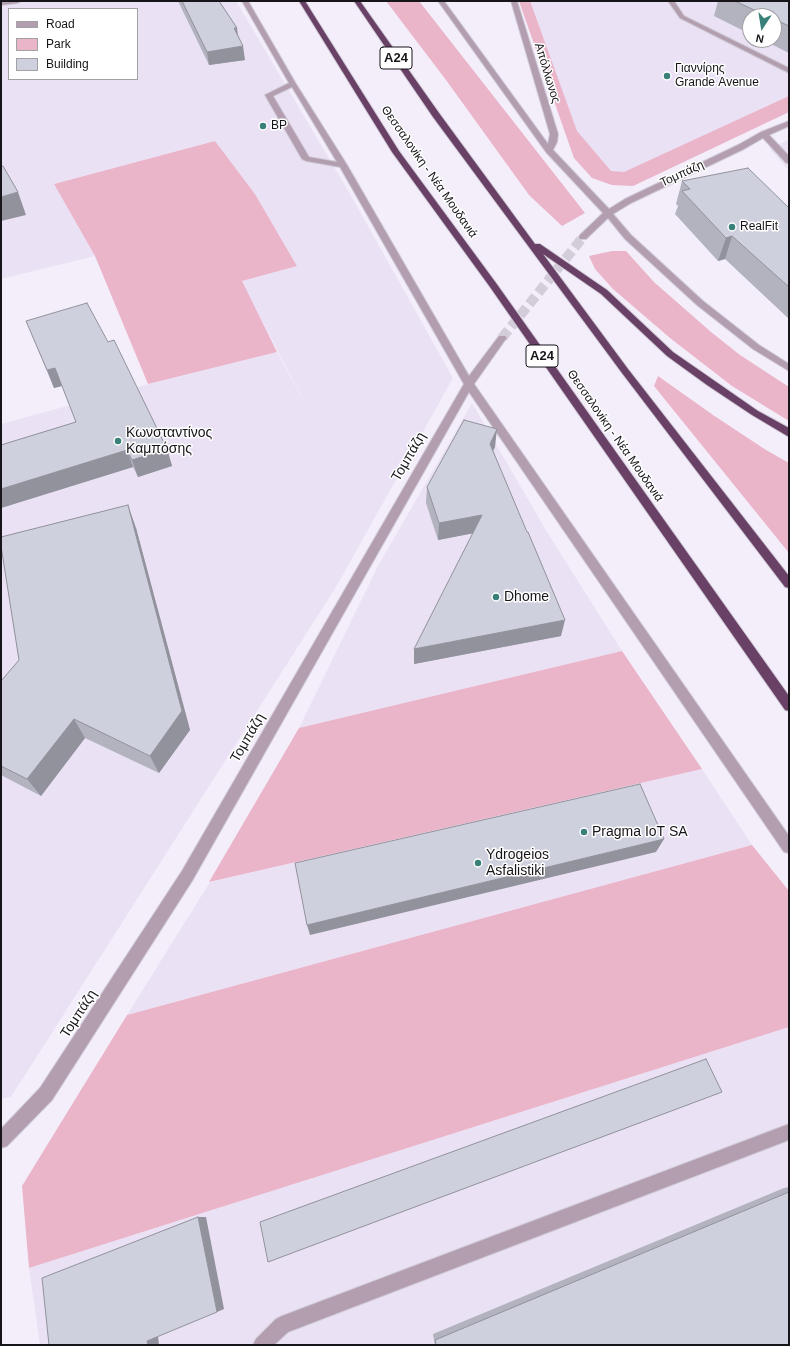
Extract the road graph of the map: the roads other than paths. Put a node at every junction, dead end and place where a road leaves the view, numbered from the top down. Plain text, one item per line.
1 (18, 1) edge
2 (245, 1) edge
3 (302, 1) edge
4 (357, 1) edge
5 (441, 1) edge
6 (514, 1) edge
7 (671, 1) edge
8 (679, 1) edge
9 (1, 3) edge
10 (789, 64) edge
11 (789, 70) edge
12 (293, 84) junction
13 (789, 123) edge
14 (766, 133) junction
15 (549, 150) junction
16 (789, 151) edge
17 (789, 160) edge
18 (343, 165) junction
19 (608, 213) junction
20 (583, 238) tunnel mouth
21 (528, 240) junction
22 (502, 338) tunnel mouth
23 (789, 368) edge
24 (469, 384) junction
25 (789, 432) edge
26 (789, 584) edge
27 (789, 706) edge
28 (789, 847) edge
29 (789, 1132) edge
30 (1, 1140) edge
31 (262, 1345) edge

1 - 9 street
2 - 12 street
3 - 27 highway, Θεσσαλονίκη - Νέα Μουδανιά / Α24
4 - 21 highway, Α24
5 - 15 street
6 - 15 street, Απόλλωνος
7 - 11 street
8 - 10 street
12 - 18 street
12 - 18 street
13 - 14 street, Τομπάζη
14 - 16 street
14 - 17 street
14 - 19 street, Τομπάζη
15 - 19 street
18 - 24 street
19 - 20 street, Τομπάζη
19 - 23 street
21 - 25 highway, Α24
21 - 26 highway
22 - 24 street, Τομπάζη
24 - 28 street
24 - 30 street, Τομπάζη
29 - 31 street

